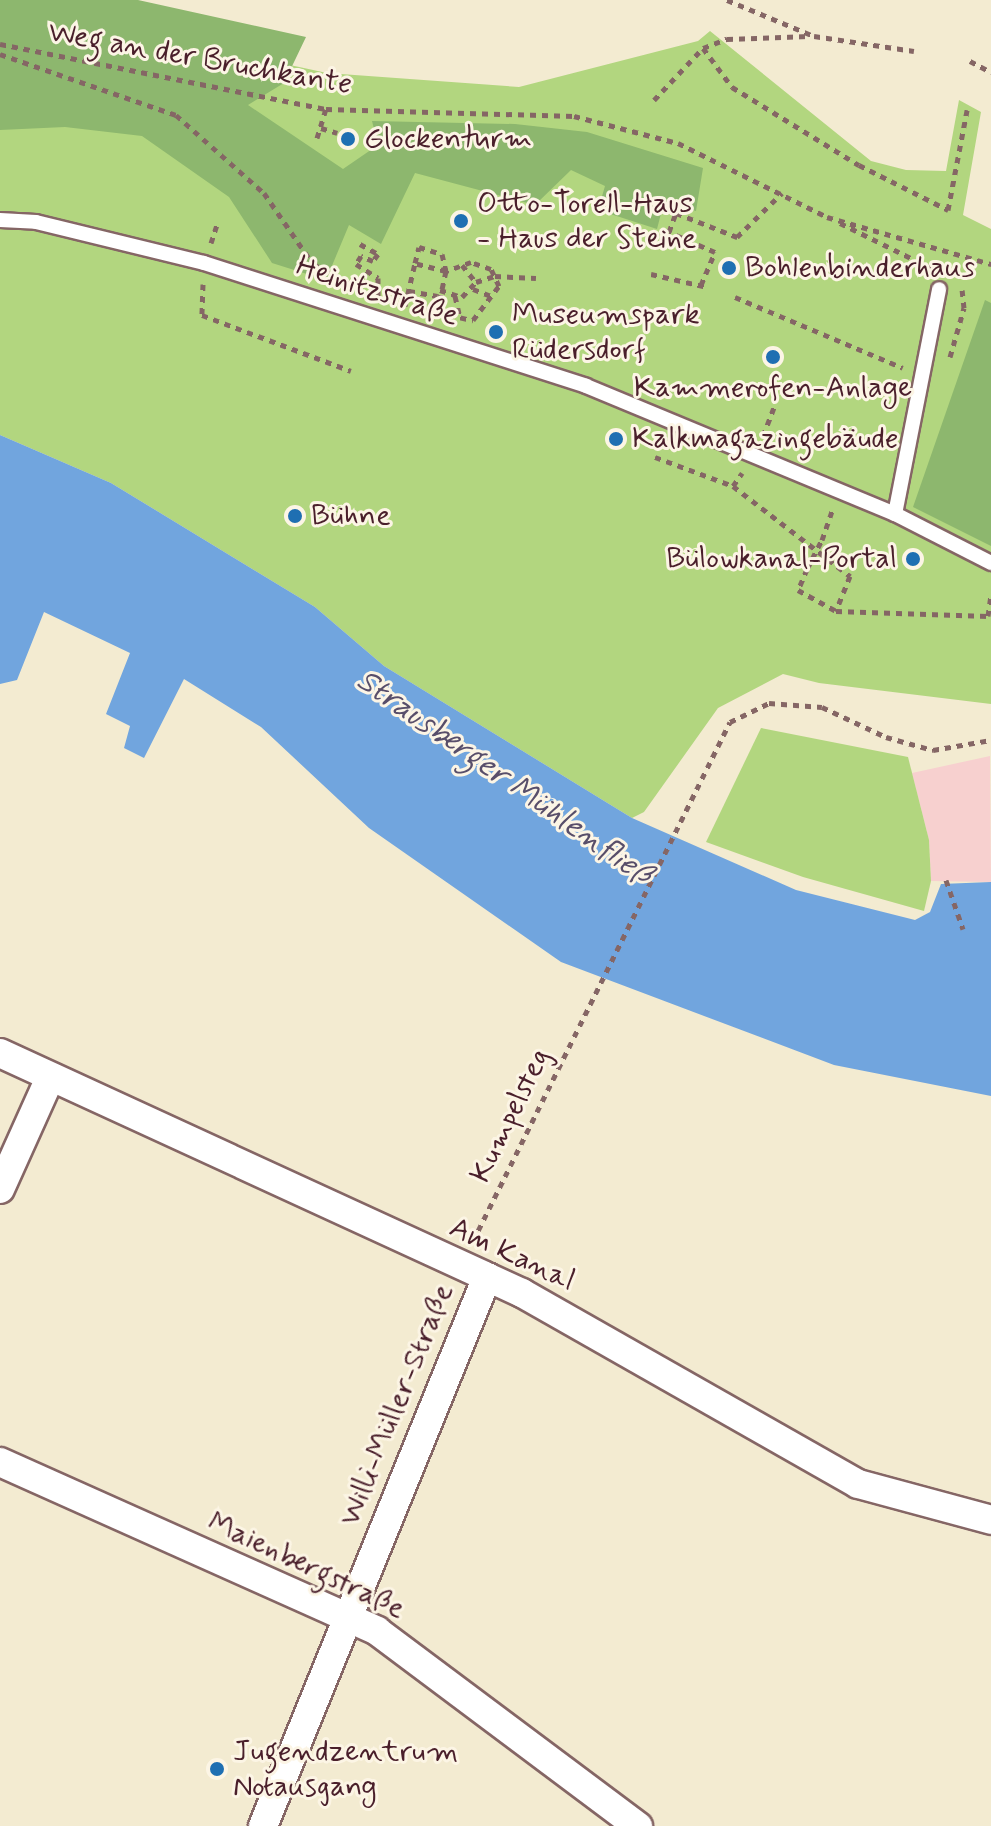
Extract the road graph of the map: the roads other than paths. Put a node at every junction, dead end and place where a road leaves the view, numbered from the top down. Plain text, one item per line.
1 (0, 220) edge
2 (939, 289) dead end
3 (895, 514) junction
4 (991, 563) edge
5 (0, 1053) edge
6 (50, 1078) junction
7 (0, 1189) edge
8 (474, 1272) junction
9 (0, 1462) edge
10 (991, 1520) edge
11 (347, 1618) junction
12 (263, 1826) edge
13 (638, 1826) edge

1 - 3 lane, Heinitzstraße
2 - 3 lane
3 - 4 lane, Heinitzstraße
5 - 6 street, Am Kanal
6 - 7 street
6 - 8 street, Am Kanal
8 - 10 street, Am Kanal
8 - 11 street, Willi-Müller-Straße
9 - 11 street, Maienbergstraße
11 - 12 street, Willi-Müller-Straße
11 - 13 street, Maienbergstraße

